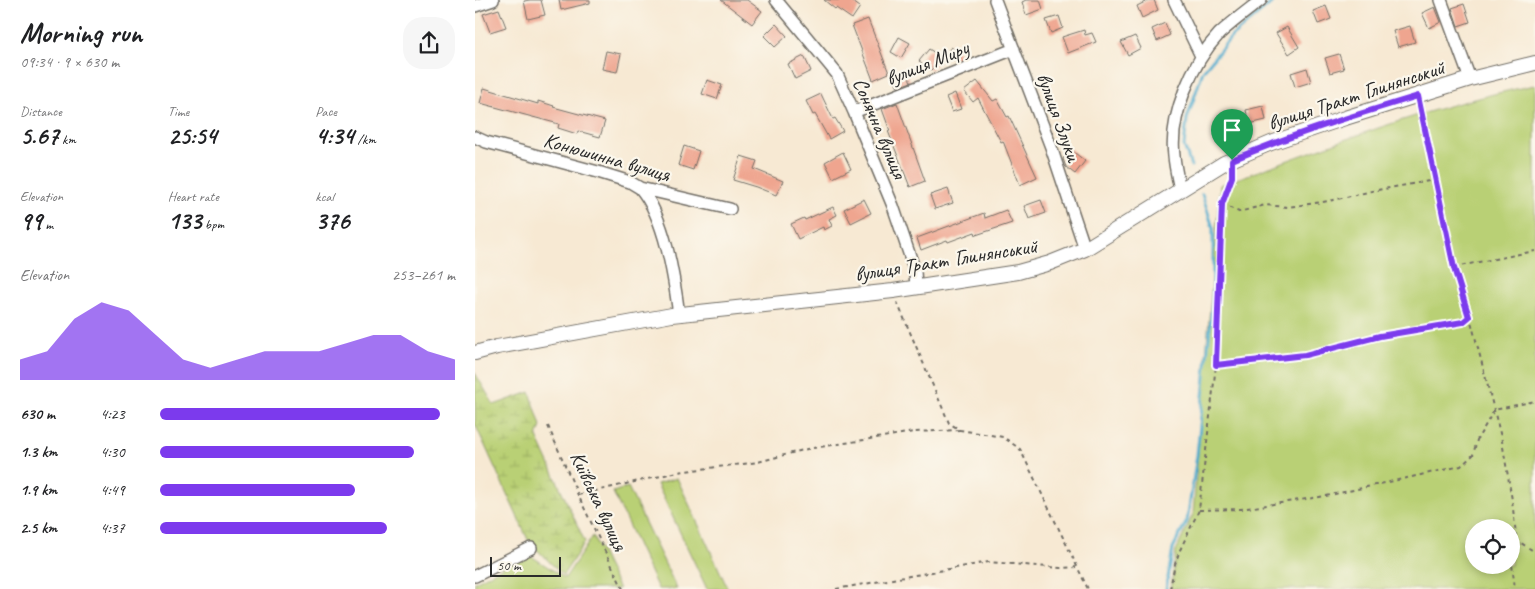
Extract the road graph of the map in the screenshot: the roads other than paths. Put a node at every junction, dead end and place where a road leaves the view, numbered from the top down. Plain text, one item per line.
1 (493, 0) edge
2 (776, 0) edge
3 (995, 0) edge
4 (1173, 0) edge
5 (1261, 0) edge
6 (1441, 0) edge
7 (475, 6) edge
8 (1014, 49) junction
9 (1201, 56) junction
10 (1535, 63) edge
11 (1470, 79) junction
12 (855, 112) junction
13 (475, 137) edge
14 (640, 188) junction
15 (1180, 190) junction
16 (731, 209) dead end
17 (1085, 248) junction
18 (916, 287) junction
19 (679, 314) junction
20 (475, 353) edge
21 (531, 548) dead end
22 (475, 576) edge

1 - 7 street
2 - 12 street, Сонячна вулиця
3 - 8 street, вулиця Злуки
4 - 9 street
5 - 9 street
6 - 11 street
8 - 12 street, вулиця Миру
8 - 17 street, вулиця Злуки
9 - 15 street
10 - 11 main road, вулиця Тракт Глинянський
11 - 15 main road, вулиця Тракт Глинянський
12 - 18 street, Сонячна вулиця
13 - 14 street, Конюшинна вулиця
14 - 16 street, Конюшинна вулиця
14 - 19 street
15 - 17 main road, вулиця Тракт Глинянський
17 - 18 main road, вулиця Тракт Глинянський
18 - 19 main road, вулиця Тракт Глинянський
19 - 20 main road, вулиця Тракт Глинянський
21 - 22 street

